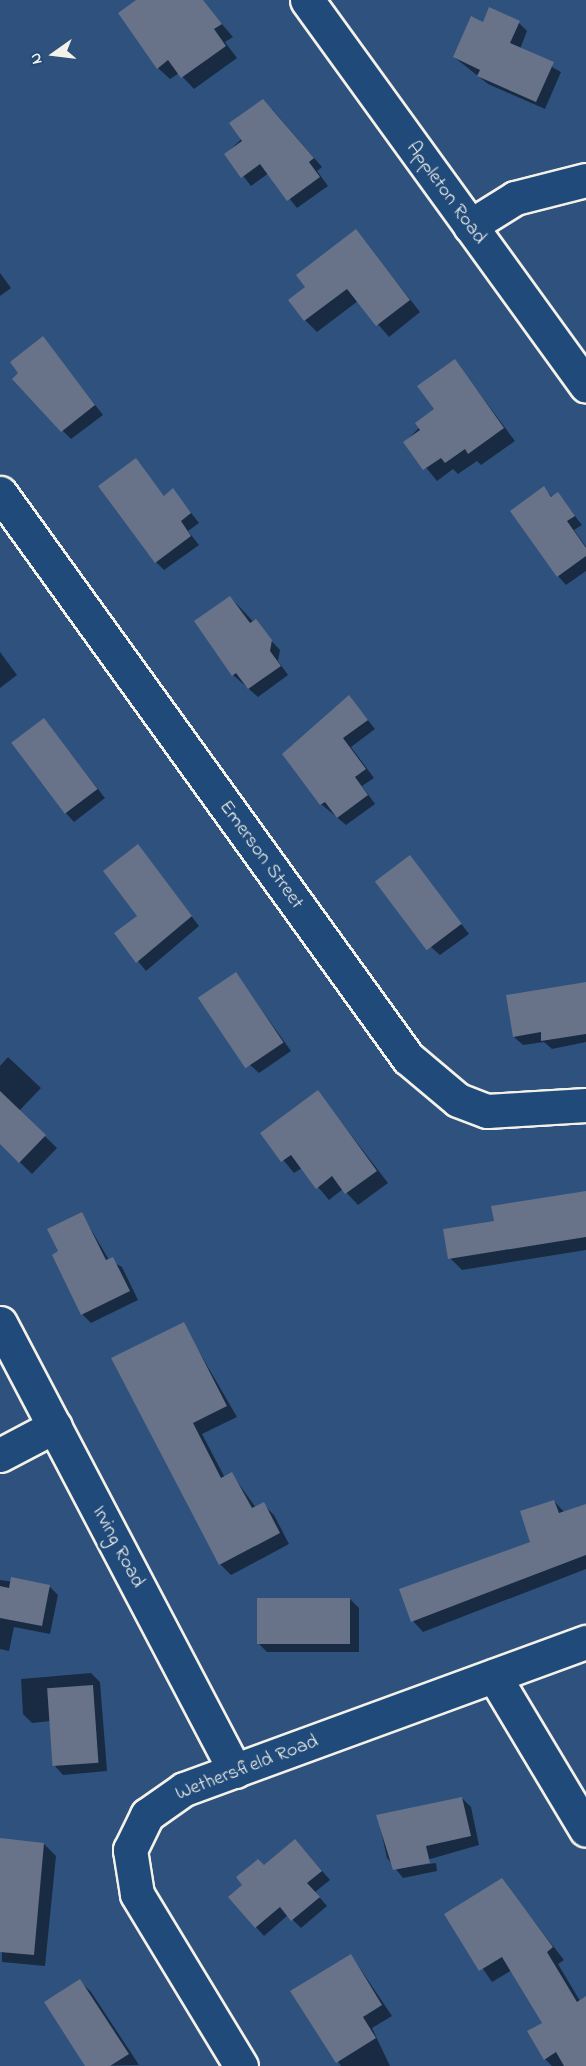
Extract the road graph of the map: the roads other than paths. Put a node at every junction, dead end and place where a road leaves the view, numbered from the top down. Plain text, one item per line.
1 (307, 0) edge
2 (586, 180) edge
3 (470, 226) junction
4 (586, 386) edge
5 (0, 493) edge
6 (586, 1105) edge
7 (0, 1323) edge
8 (55, 1426) junction
9 (0, 1455) edge
10 (586, 1642) edge
11 (494, 1676) junction
12 (236, 1771) junction
13 (586, 1830) edge
14 (241, 2066) edge

1 - 3 street, Appleton Road
2 - 3 street
3 - 4 street, Appleton Road
5 - 6 street, Emerson Street
7 - 8 street, Irving Road
8 - 9 street
8 - 12 street, Irving Road
10 - 11 street, Wethersfield Road
11 - 12 street, Wethersfield Road
11 - 13 street
12 - 14 street, Wethersfield Road

